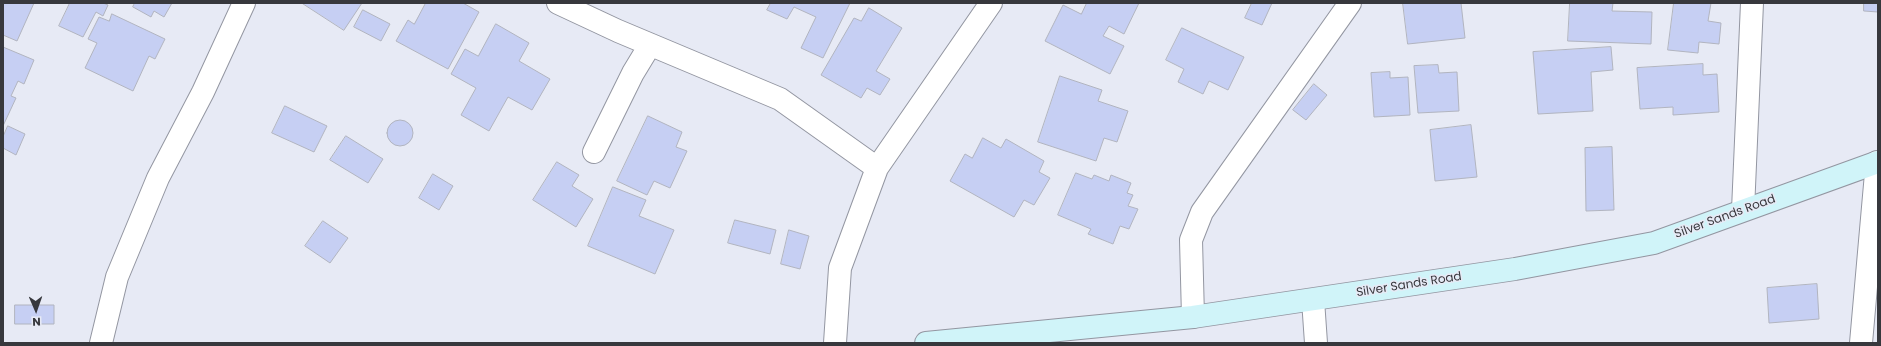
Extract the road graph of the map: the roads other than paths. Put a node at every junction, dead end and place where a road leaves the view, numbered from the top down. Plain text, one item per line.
1 (244, 3) edge
2 (558, 3) edge
3 (991, 3) edge
4 (1350, 3) edge
5 (1752, 3) edge
6 (650, 45) junction
7 (594, 152) dead end
8 (1878, 162) edge
9 (877, 168) junction
10 (1743, 210) junction
11 (1313, 300) junction
12 (1193, 317) junction
13 (101, 343) edge
14 (835, 343) edge
15 (926, 343) edge
16 (1316, 343) edge
17 (1861, 343) edge

1 - 13 street
2 - 6 street
3 - 9 street
4 - 12 street
5 - 10 street
6 - 7 street
6 - 9 street
8 - 10 street, Silver Sands Road
8 - 17 street
9 - 14 street
10 - 11 street, Silver Sands Road
11 - 12 street, Silver Sands Road
11 - 16 street
12 - 15 street, Silver Sands Road

